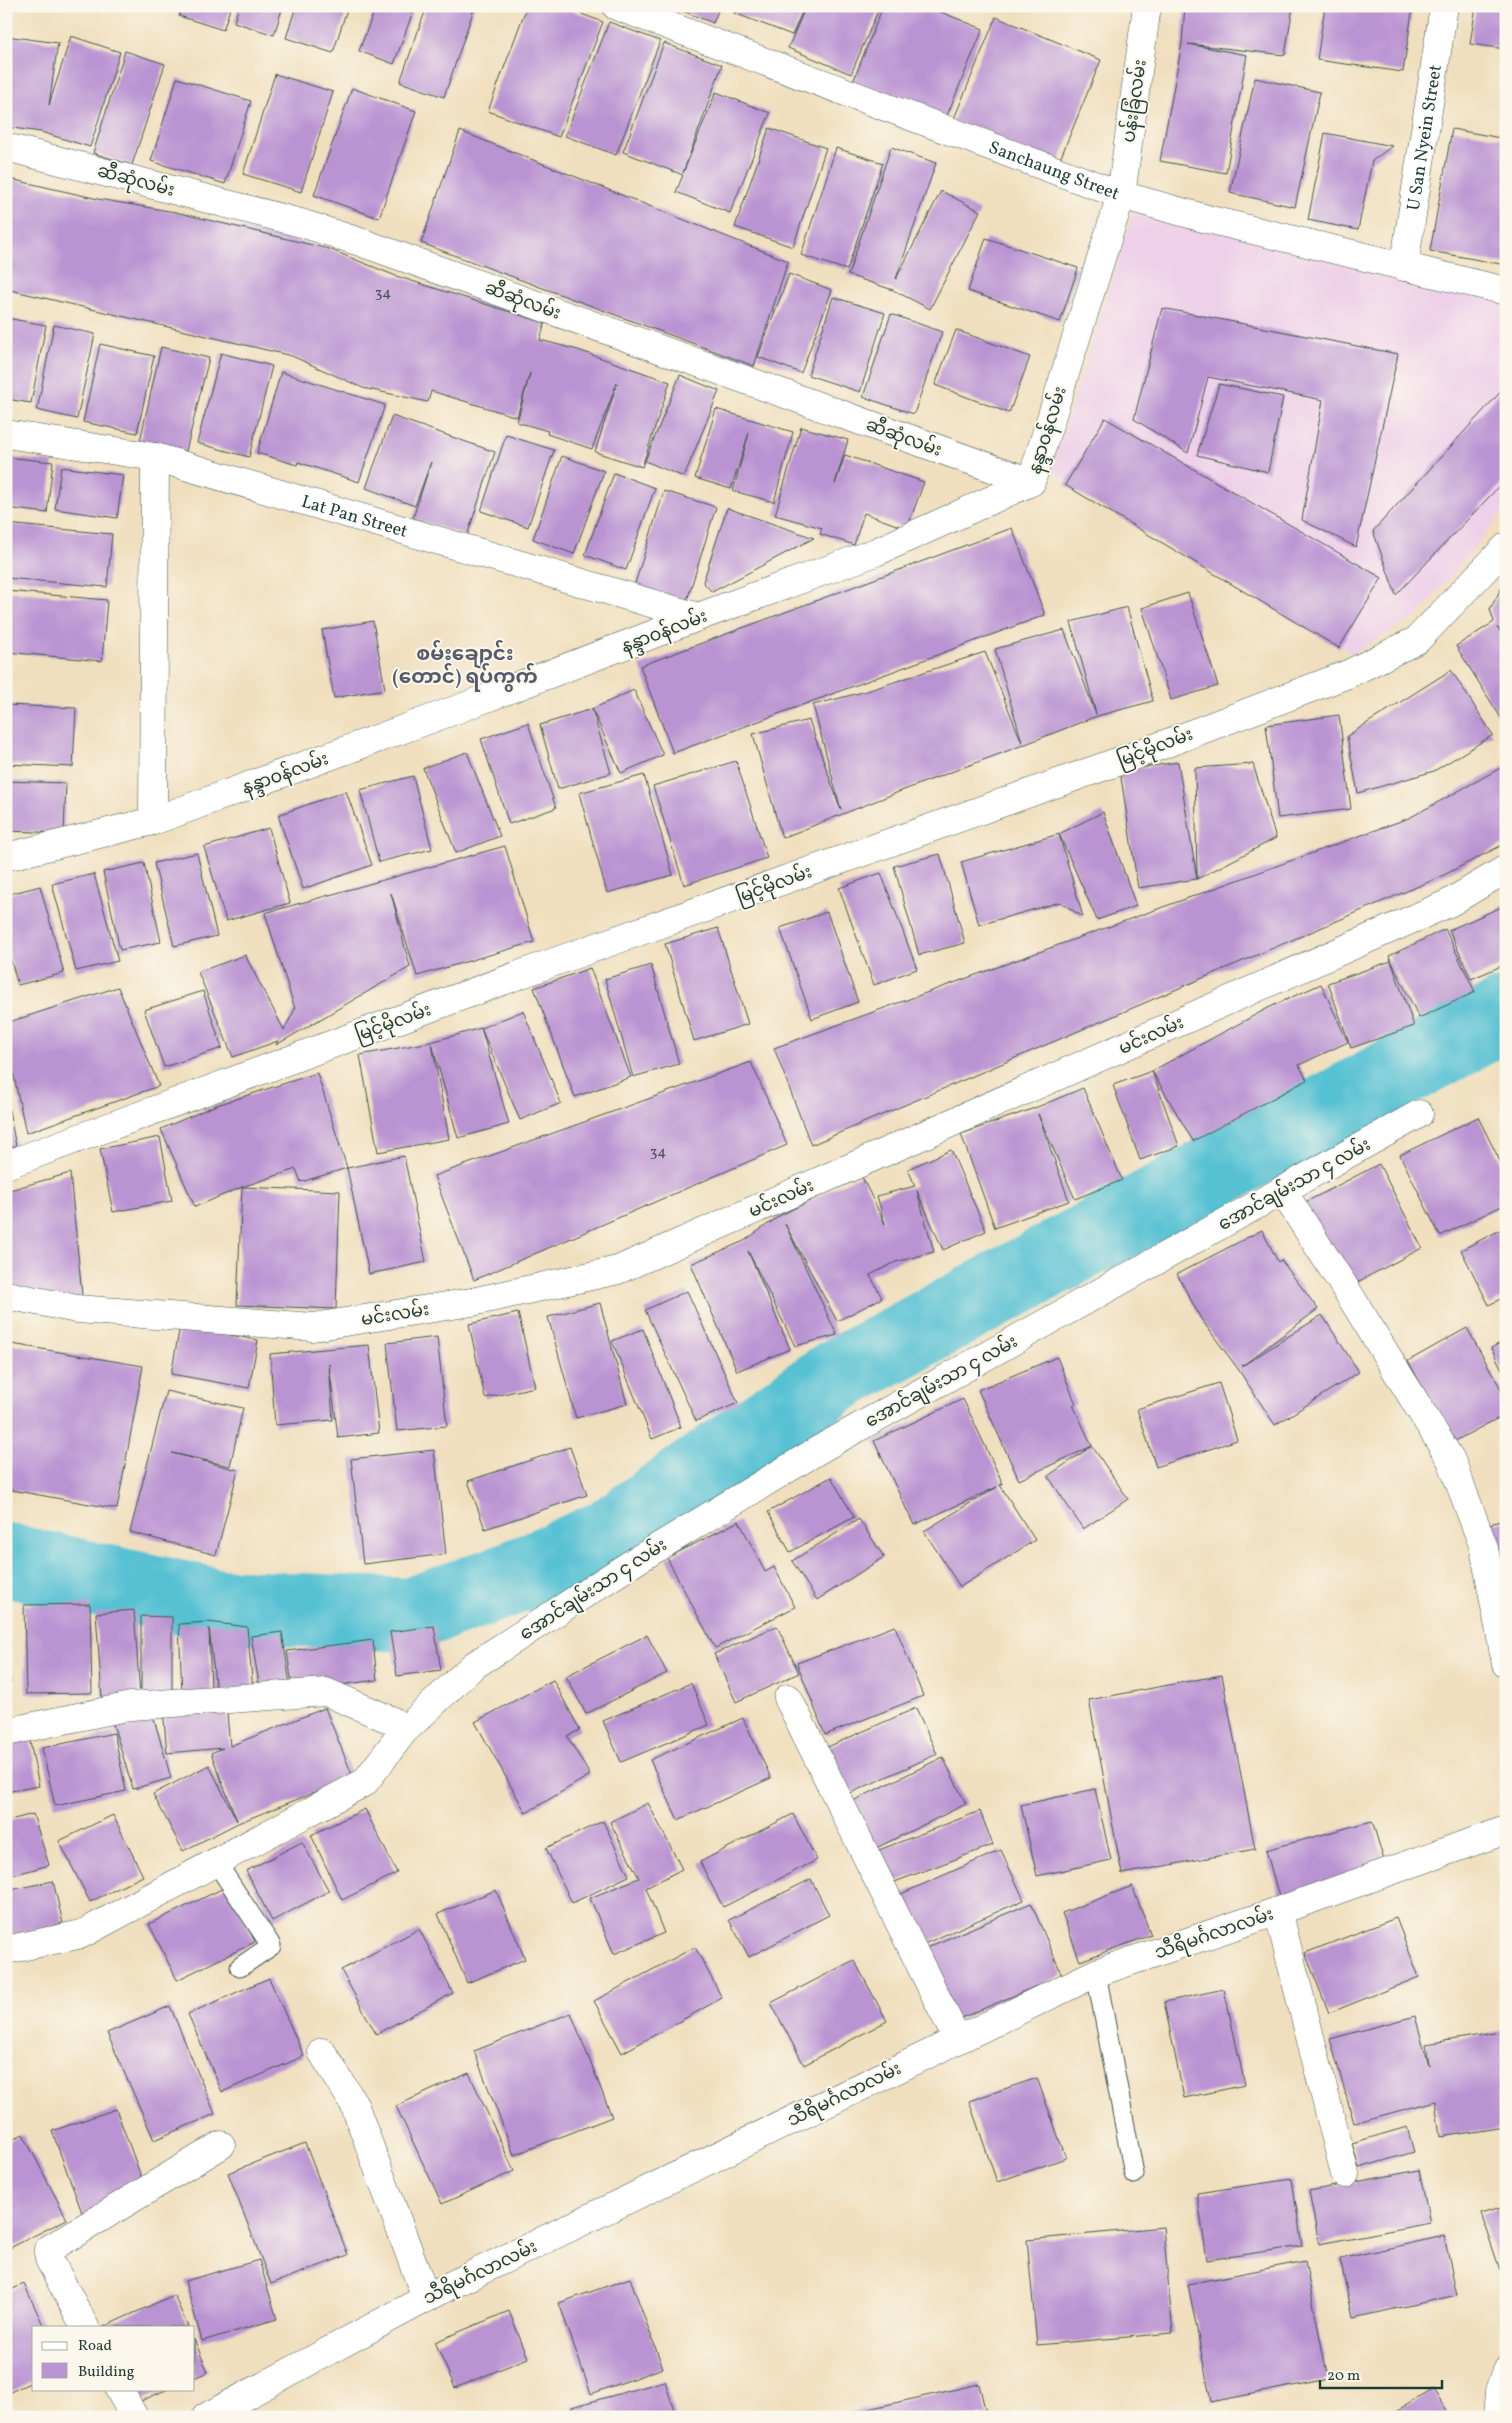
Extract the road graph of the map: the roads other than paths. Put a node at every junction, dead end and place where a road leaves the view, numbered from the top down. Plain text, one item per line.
1 (616, 6) edge
2 (1147, 6) edge
3 (1444, 6) edge
4 (6, 146) edge
5 (1121, 195) junction
6 (1404, 268) junction
7 (1506, 290) edge
8 (6, 434) edge
9 (155, 457) junction
10 (1031, 482) junction
11 (1506, 547) edge
12 (698, 617) junction
13 (153, 821) junction
14 (6, 857) edge
15 (1506, 869) edge
16 (1419, 1114) dead end
17 (6, 1165) edge
18 (1282, 1190) junction
19 (6, 1295) edge
20 (1506, 1664) edge
21 (788, 1698) dead end
22 (6, 1732) edge
23 (403, 1732) junction
24 (1506, 1830) edge
25 (216, 1862) junction
26 (1278, 1912) junction
27 (6, 1950) edge
28 (240, 1967) dead end
29 (1096, 1973) junction
30 (958, 2039) junction
31 (322, 2052) dead end
32 (221, 2145) dead end
33 (1134, 2174) dead end
34 (1344, 2174) dead end
35 (426, 2298) junction
36 (85, 2326) edge
37 (1506, 2370) edge
38 (120, 2390) edge
39 (134, 2417) edge
40 (206, 2417) edge
41 (1498, 2417) edge

1 - 5 street, Sanchaung Street
2 - 5 street, ပန်းခြံလမ်း
3 - 6 street, U San Nyein Street
4 - 10 street, ဆီဆုံလမ်း
5 - 6 street, Sanchaung Street
5 - 10 street, နန္ဒာ၀န်လမ်း
6 - 7 street, Sanchaung Street
8 - 9 street, Lat Pan Street
9 - 12 street, Lat Pan Street
9 - 13 street
10 - 12 street, နန္ဒာ၀န်လမ်း
11 - 17 street, မြင့်မိုလမ်း
12 - 13 street, နန္ဒာ၀န်လမ်း
13 - 14 street, နန္ဒာ၀န်လမ်း
15 - 19 street, မင်းလမ်း
16 - 18 street, အောင်ချမ်းသာ ၄ လမ်း
18 - 20 street
18 - 23 street, အောင်ချမ်းသာ ၄ လမ်း
21 - 30 street
22 - 23 street
23 - 25 street, အောင်ချမ်းသာ ၄ လမ်း
24 - 26 street, သီရိမင်္ဂလာလမ်း
25 - 27 street, အောင်ချမ်းသာ ၄ လမ်း
25 - 28 lane
26 - 29 street, သီရိမင်္ဂလာလမ်း
26 - 34 street
29 - 30 street, သီရိမင်္ဂလာလမ်း
29 - 33 lane
30 - 35 street, သီရိမင်္ဂလာလမ်း
31 - 35 street
32 - 36 street
35 - 40 street, သီရိမင်္ဂလာလမ်း
37 - 41 street
38 - 39 street

